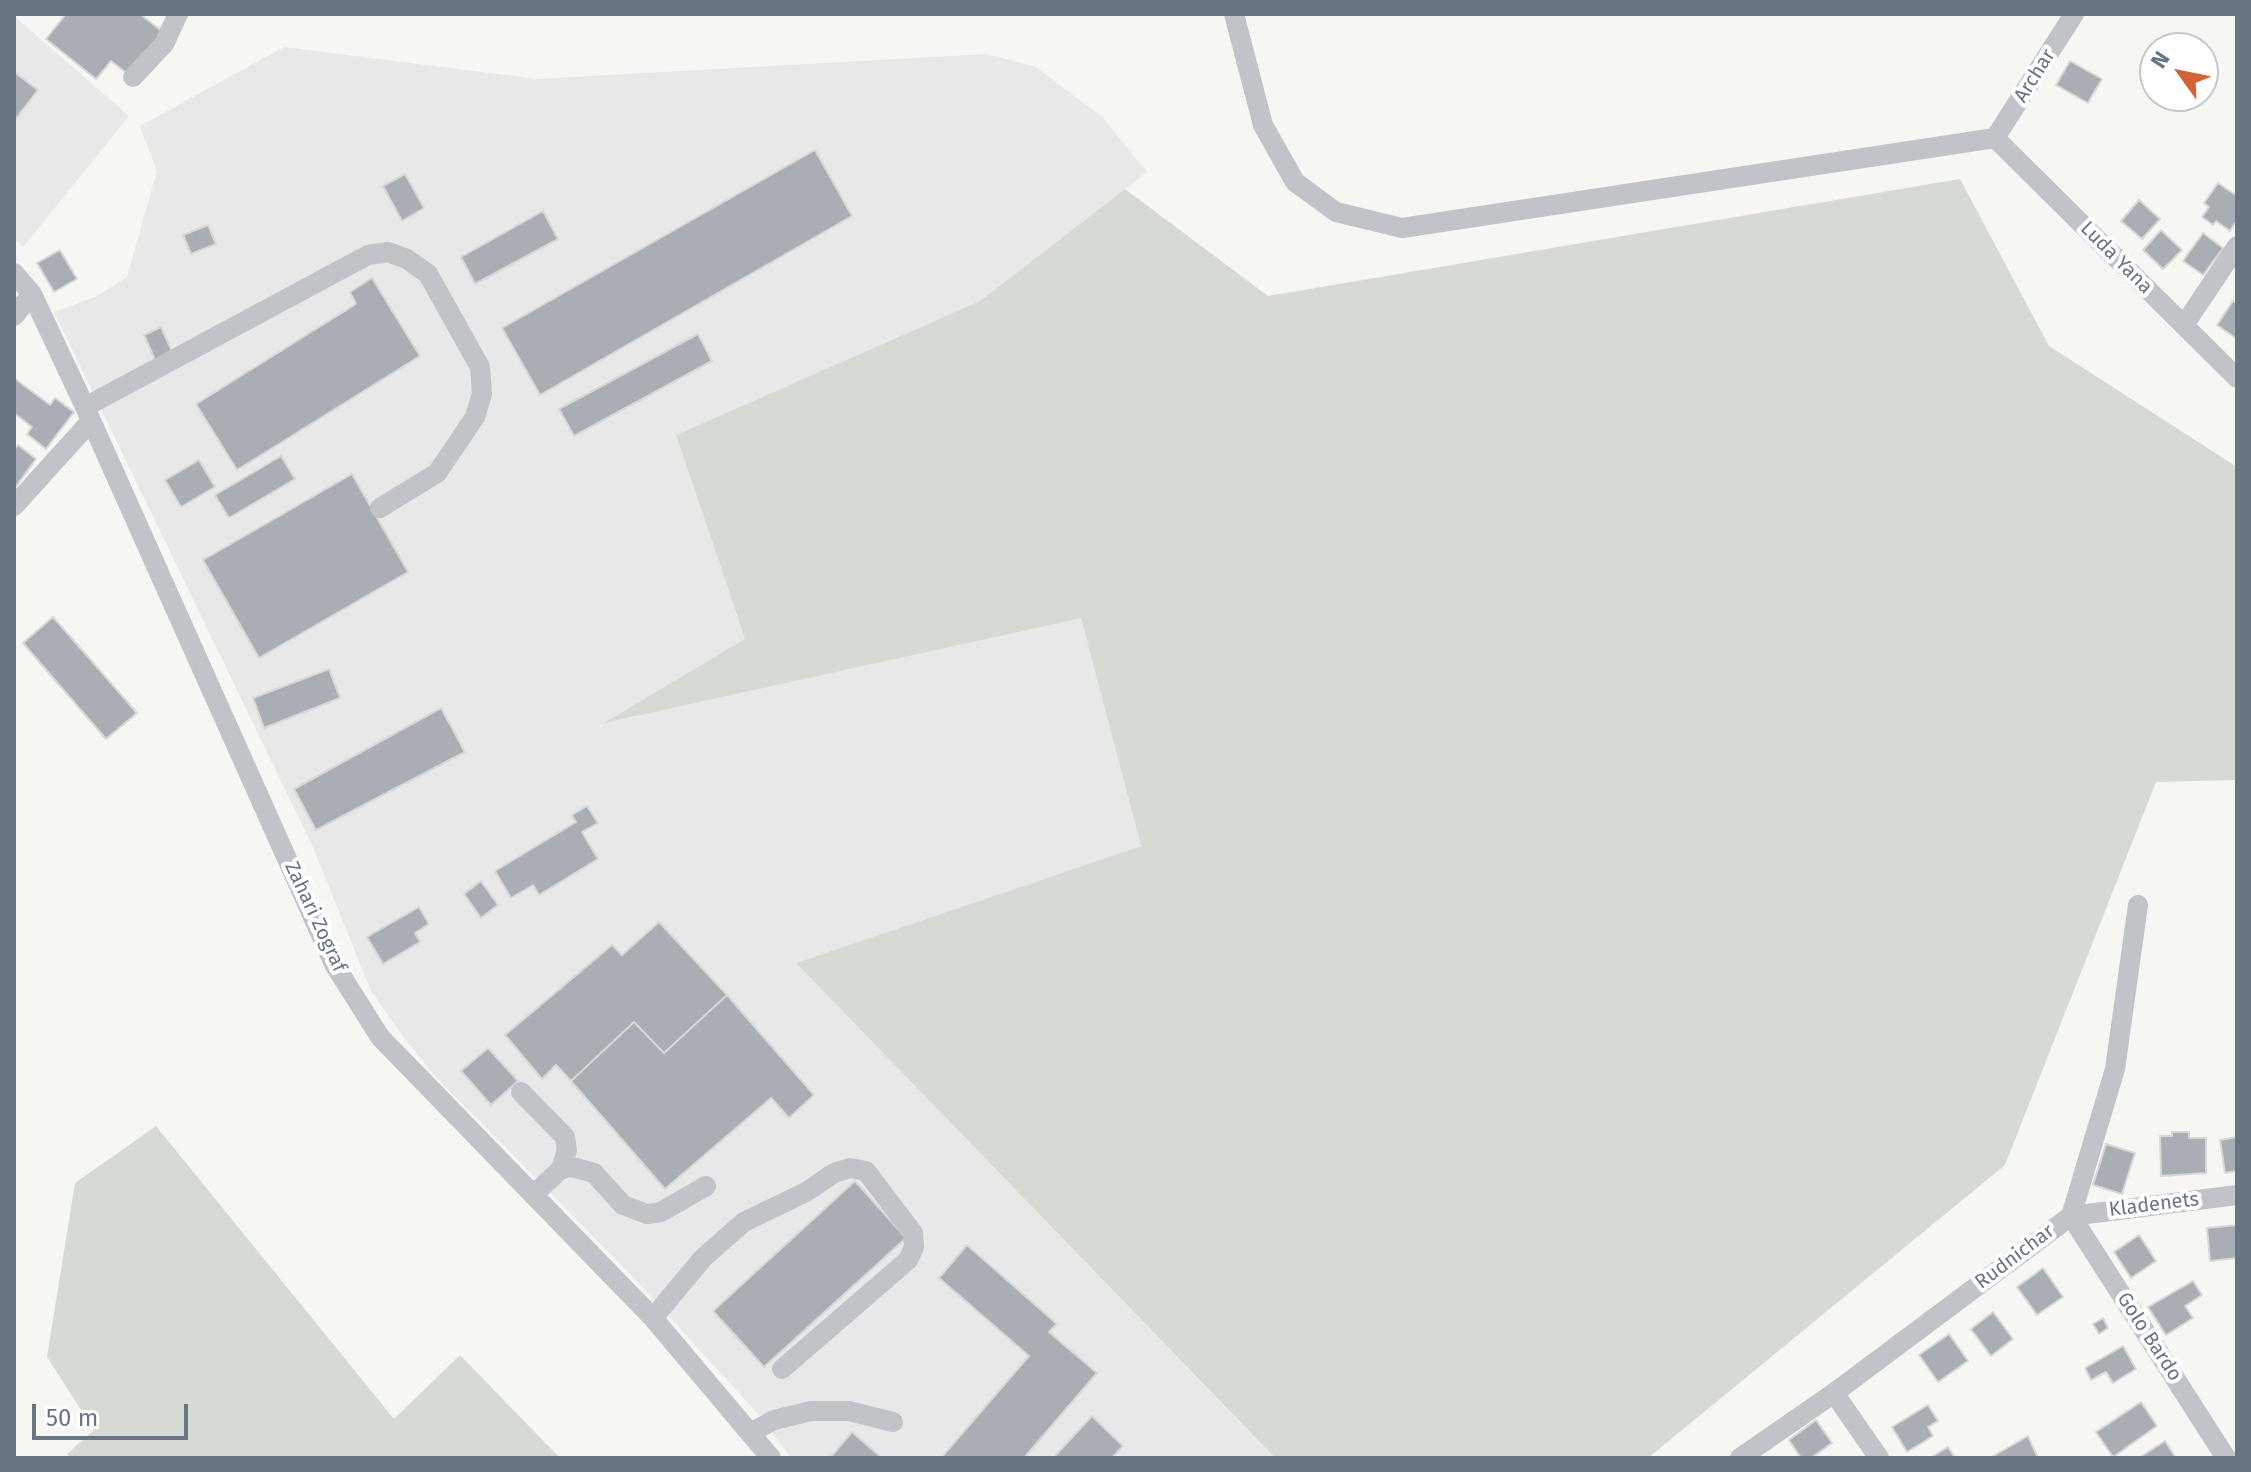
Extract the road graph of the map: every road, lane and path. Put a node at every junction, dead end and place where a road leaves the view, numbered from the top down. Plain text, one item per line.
1 (178, 14) edge
2 (1234, 14) edge
3 (2074, 14) edge
4 (133, 77) dead end
5 (1995, 138) junction
6 (2237, 246) edge
7 (14, 273) edge
8 (32, 294) junction
9 (14, 316) edge
10 (2184, 325) junction
11 (2237, 378) edge
12 (88, 414) junction
13 (14, 506) edge
14 (380, 508) dead end
15 (2138, 905) dead end
16 (521, 1092) dead end
17 (561, 1169) junction
18 (706, 1186) dead end
19 (533, 1195) junction
20 (2237, 1195) edge
21 (2071, 1216) junction
22 (653, 1318) junction
23 (782, 1369) dead end
24 (1834, 1393) junction
25 (893, 1422) dead end
26 (750, 1433) junction
27 (771, 1458) edge
28 (1740, 1458) edge
29 (1879, 1458) edge
30 (2226, 1458) edge

1 - 4 street
2 - 5 street
3 - 5 street, Archar
5 - 10 street, Luda Yana
6 - 10 street
7 - 8 street, Zahari Zograf
8 - 9 street
8 - 12 street, Zahari Zograf
10 - 11 street, Luda Yana
12 - 13 street
12 - 14 street
12 - 19 street, Zahari Zograf
15 - 21 street, Rudnichar
16 - 17 street
17 - 18 street
17 - 19 street
19 - 22 street, Zahari Zograf
20 - 21 street, Kladenets
21 - 24 street, Rudnichar
21 - 30 street, Golo Bardo
22 - 23 street
22 - 26 street, Zahari Zograf
24 - 28 street, Rudnichar
24 - 29 street
25 - 26 street
26 - 27 street, Zahari Zograf

